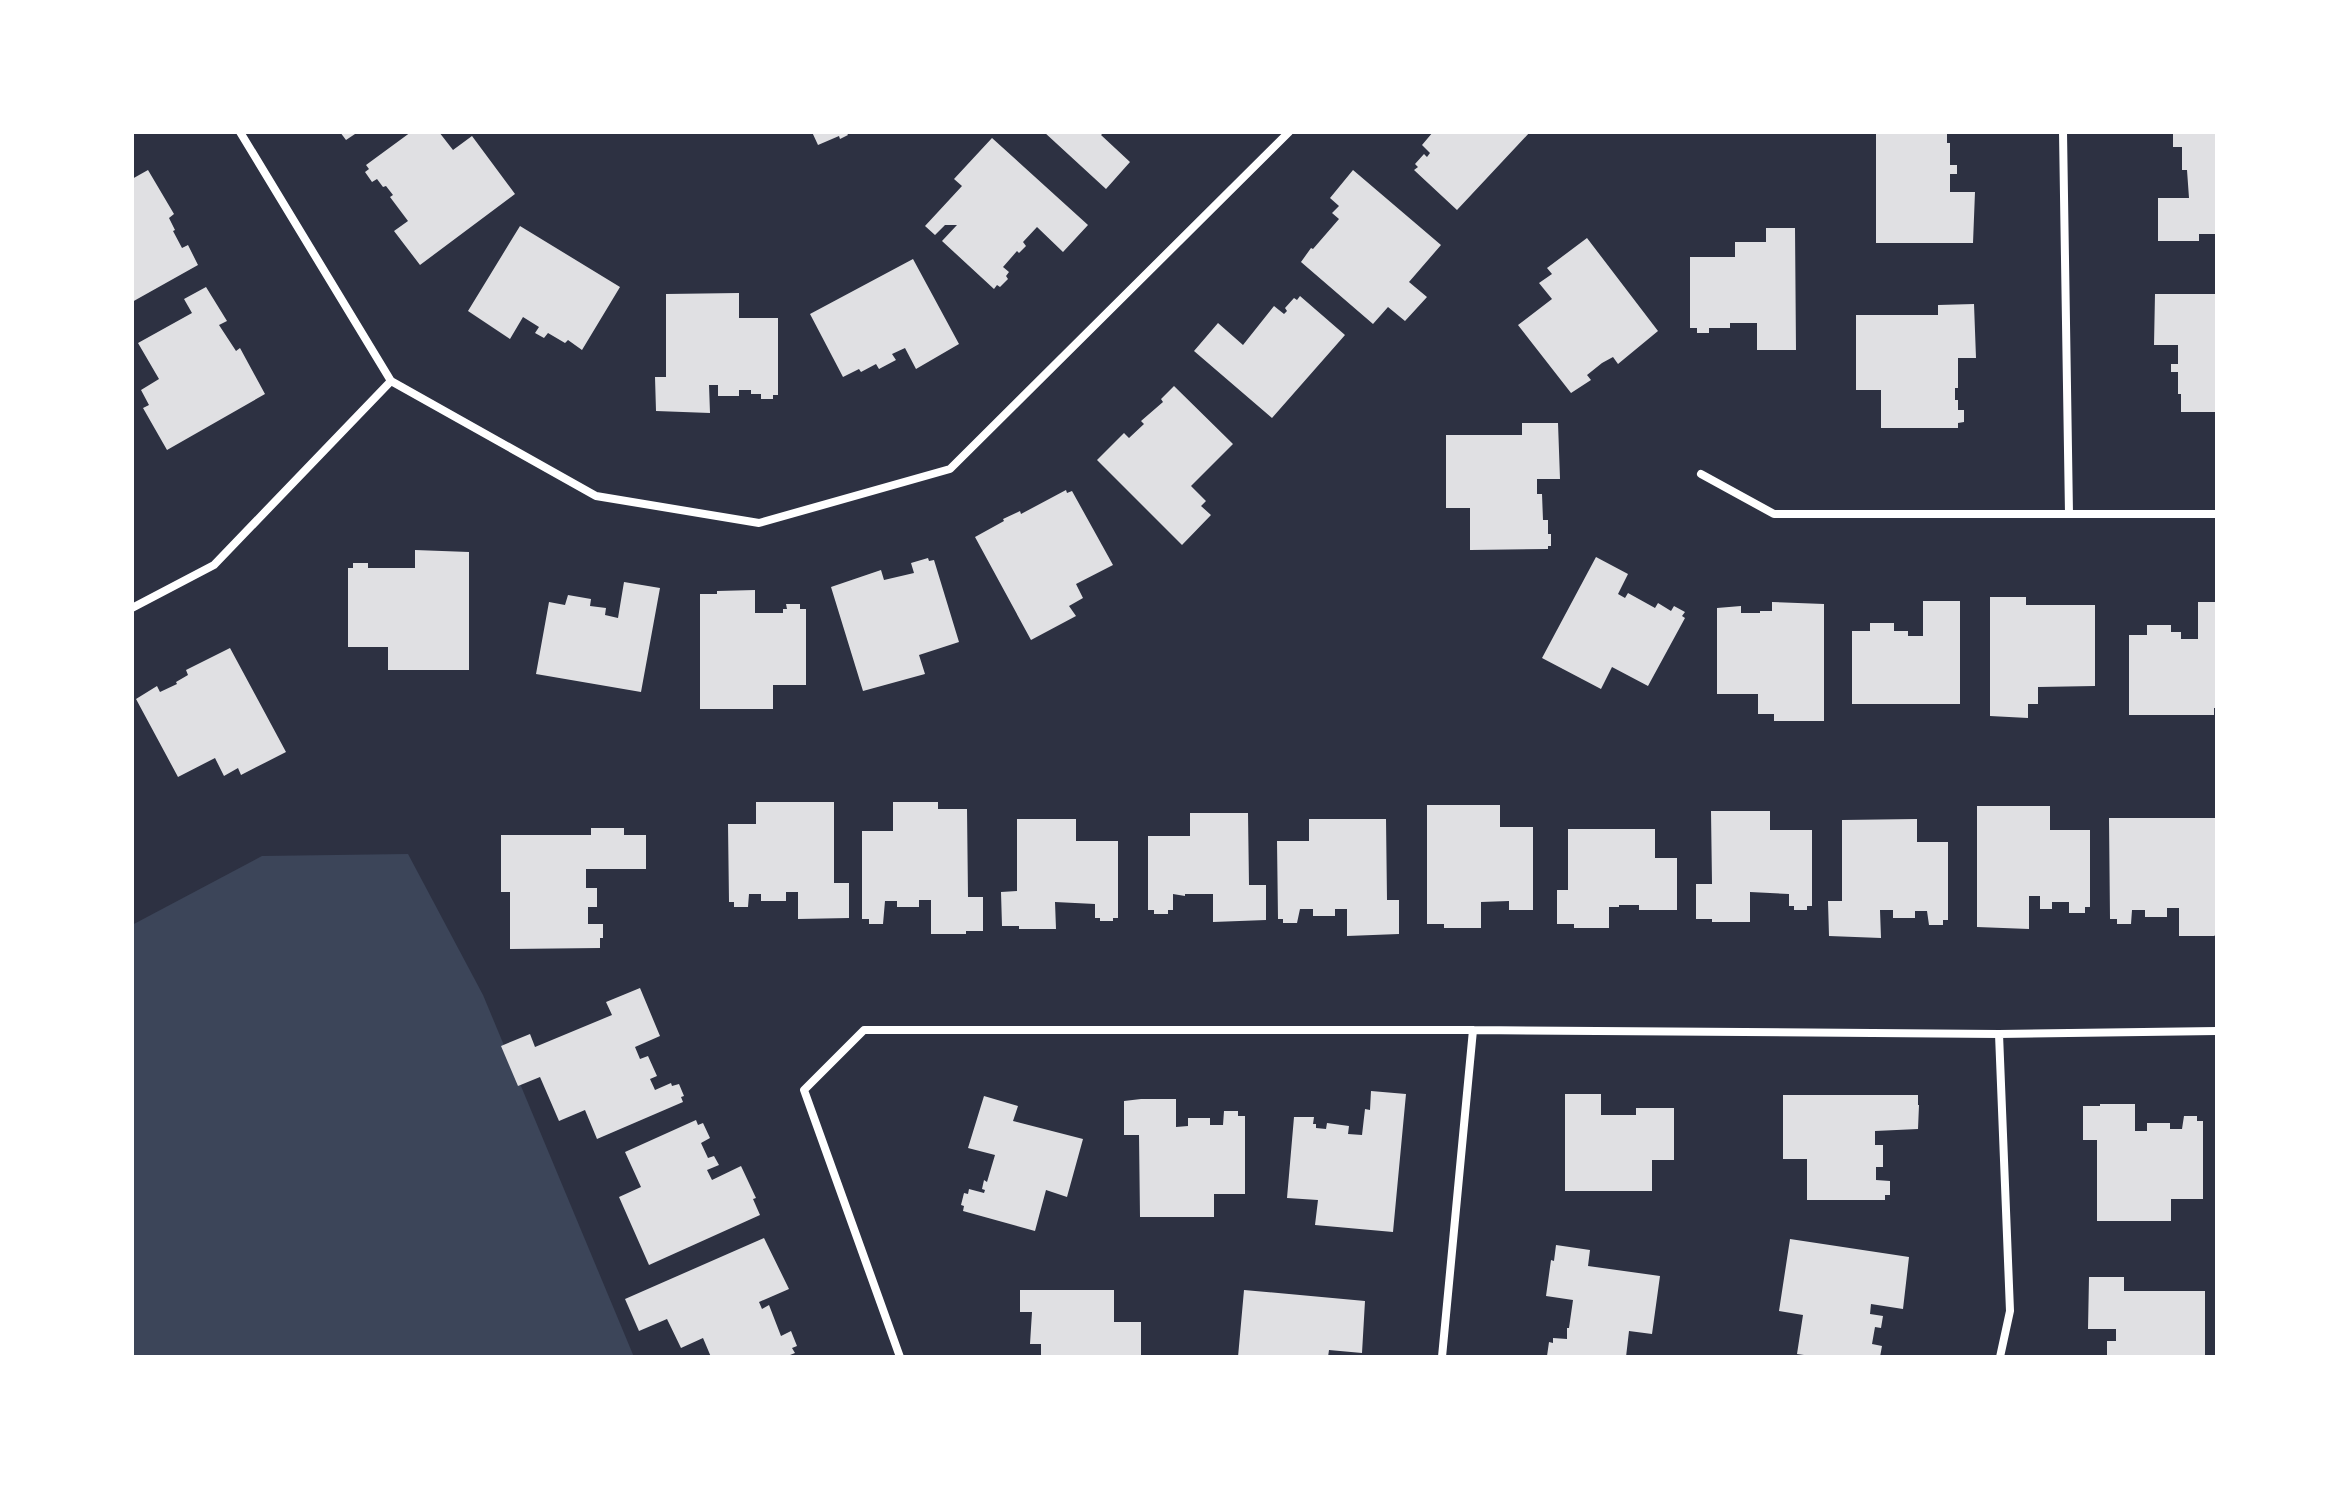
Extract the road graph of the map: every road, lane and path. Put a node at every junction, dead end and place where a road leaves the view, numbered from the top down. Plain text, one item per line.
1 (240, 132) edge
2 (1289, 132) edge
3 (2063, 132) edge
4 (391, 381) junction
5 (1701, 474) dead end
6 (2069, 514) junction
7 (2217, 514) edge
8 (132, 608) edge
9 (1473, 1030) junction
10 (2217, 1031) edge
11 (1999, 1034) junction
12 (900, 1357) edge
13 (1442, 1357) edge
14 (2000, 1357) edge

1 - 4 street
2 - 4 street
3 - 6 street
4 - 8 street
5 - 6 street
6 - 7 street
9 - 11 street
9 - 12 street
9 - 13 street
10 - 11 street
11 - 14 street

